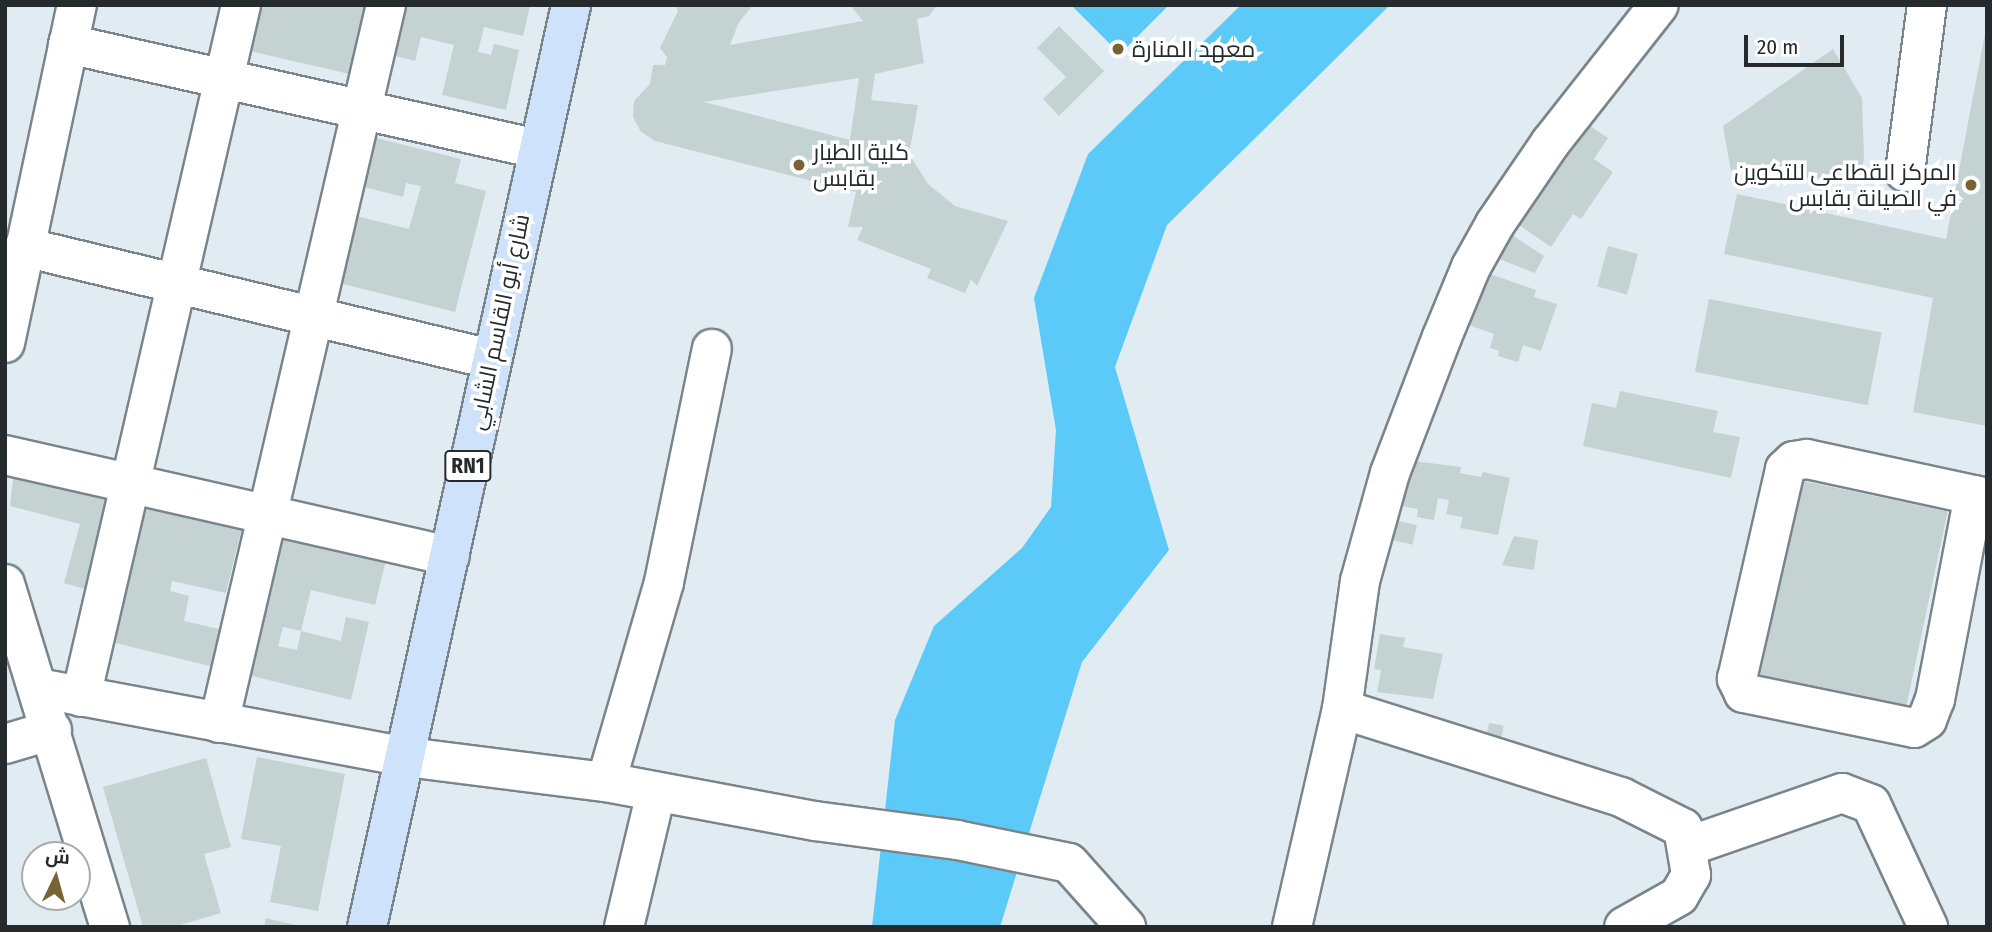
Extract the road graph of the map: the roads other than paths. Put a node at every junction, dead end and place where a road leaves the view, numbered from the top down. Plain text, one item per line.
1 (77, 5) edge
2 (241, 5) edge
3 (386, 5) edge
4 (571, 5) edge
5 (1659, 5) edge
6 (1927, 5) edge
7 (68, 44) junction
8 (223, 80) junction
9 (362, 113) junction
10 (537, 149) junction
11 (1905, 172) dead end
12 (20, 201) edge
13 (24, 247) junction
14 (176, 284) junction
15 (314, 315) junction
16 (5, 343) edge
17 (712, 349) dead end
18 (490, 359) junction
19 (5, 454) edge
20 (129, 485) junction
21 (1980, 496) edge
22 (269, 515) junction
23 (450, 556) junction
24 (5, 584) edge
25 (38, 688) junction
26 (81, 696) junction
27 (1342, 709) junction
28 (219, 723) junction
29 (52, 730) junction
30 (5, 744) edge
31 (407, 757) junction
32 (606, 782) junction
33 (656, 793) junction
34 (1689, 846) junction
35 (110, 927) edge
36 (367, 927) edge
37 (624, 927) edge
38 (1126, 927) edge
39 (1292, 927) edge
40 (1624, 927) edge
41 (1928, 927) edge

1 - 7 street
2 - 8 street
3 - 9 street
4 - 10 main road, شارع أبو القاسم الشابي / RN1
5 - 27 street
6 - 11 street
7 - 8 street
7 - 12 street
8 - 9 street
8 - 14 street
9 - 10 street
9 - 15 street
10 - 18 main road, شارع أبو القاسم الشابي / RN1
12 - 13 street
13 - 14 street
13 - 16 street
14 - 15 street
14 - 20 street
15 - 18 street
15 - 22 street
17 - 32 street
18 - 23 main road, شارع أبو القاسم الشابي / RN1
19 - 20 street
20 - 22 street
20 - 26 street
21 - 21 street
22 - 23 street
22 - 28 street
23 - 31 main road, شارع أبو القاسم الشابي / RN1
24 - 25 street
25 - 26 street
25 - 29 street
26 - 28 street
27 - 34 street
27 - 39 street
28 - 31 street
29 - 30 street
29 - 35 street
31 - 32 street
31 - 36 main road, شارع أبو القاسم الشابي / RN1
32 - 33 street
33 - 37 street
33 - 38 street
34 - 40 street
34 - 41 street

